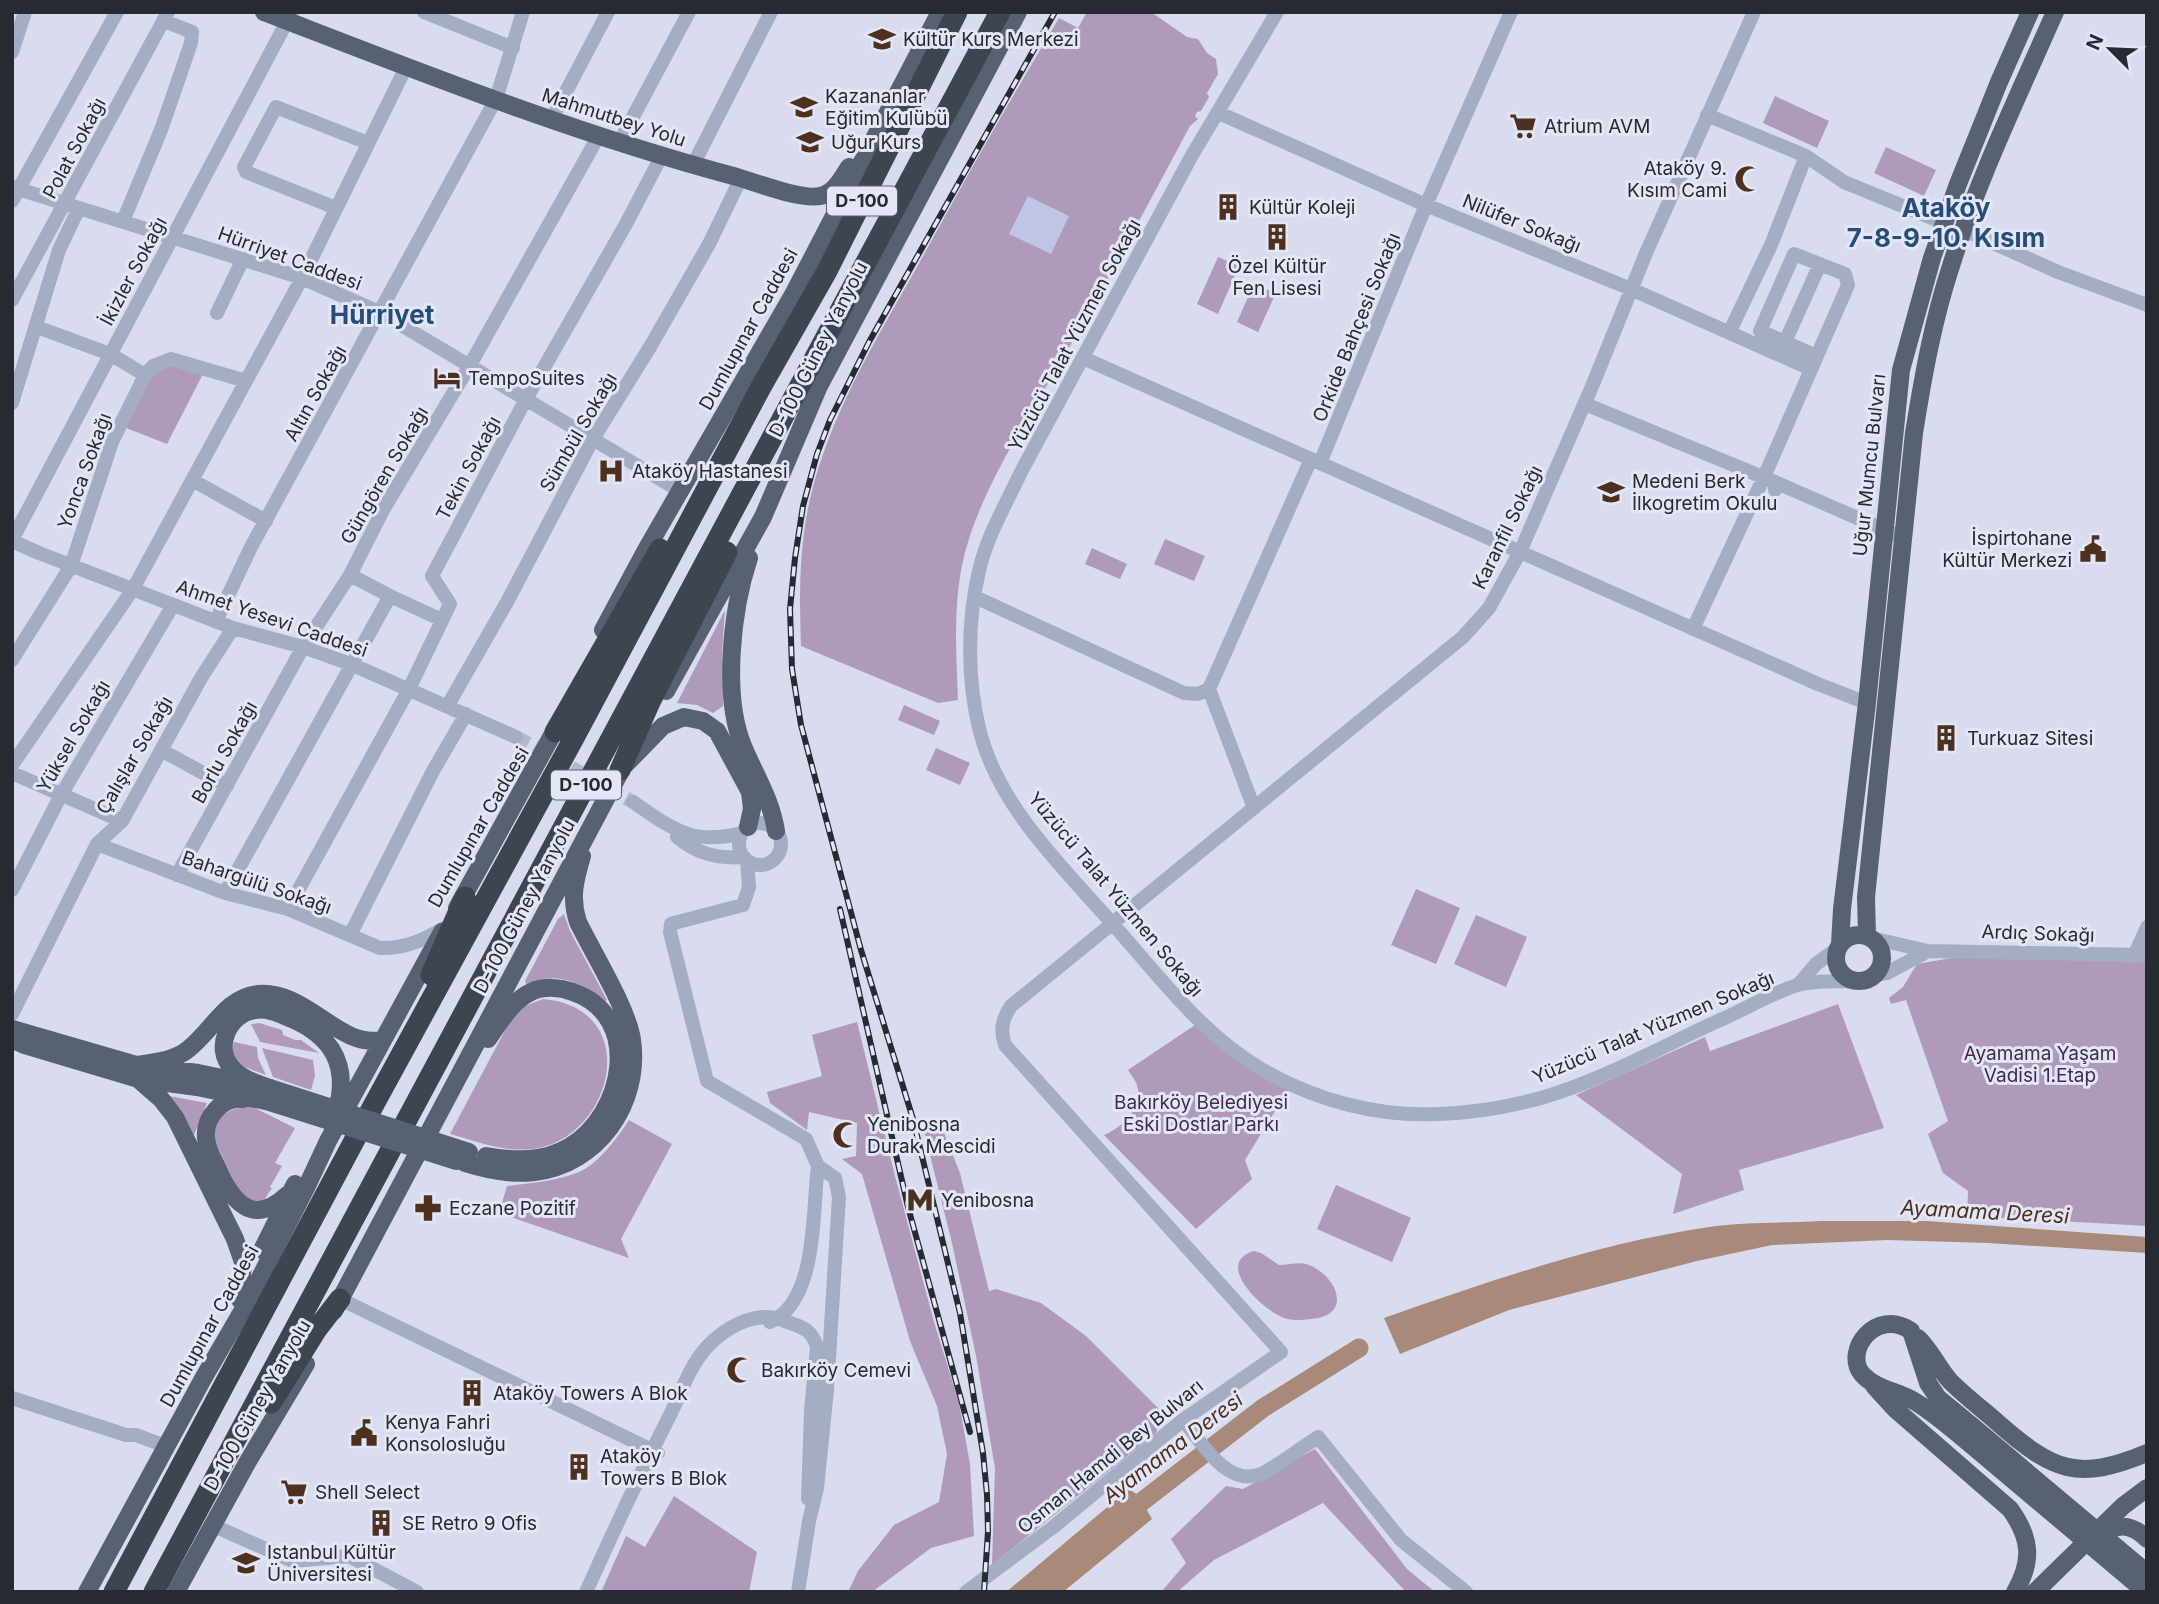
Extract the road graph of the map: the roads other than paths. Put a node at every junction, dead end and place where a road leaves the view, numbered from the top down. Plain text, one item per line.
1 (26, 12) edge
2 (117, 12) edge
3 (264, 12) edge
4 (424, 12) edge
5 (608, 12) edge
6 (689, 12) edge
7 (771, 12) edge
8 (940, 12) edge
9 (957, 12) edge
10 (1000, 12) edge
11 (1018, 12) edge
12 (1277, 12) edge
13 (1511, 12) edge
14 (1754, 12) edge
15 (2030, 12) edge
16 (2055, 12) edge
17 (524, 15) edge
18 (166, 16) edge
19 (290, 17) edge
20 (513, 48) junction
21 (12, 52) edge
22 (406, 67) junction
23 (905, 82) junction
24 (496, 99) junction
25 (1219, 113) junction
26 (1707, 115) junction
27 (551, 120) junction
28 (598, 137) junction
29 (368, 143) junction
30 (619, 143) junction
31 (1805, 156) junction
32 (661, 157) junction
33 (693, 166) junction
34 (741, 178) junction
35 (15, 192) edge
36 (1426, 205) junction
37 (73, 206) junction
38 (336, 208) junction
39 (123, 221) junction
40 (1944, 223) junction
41 (1964, 230) junction
42 (174, 236) junction
43 (243, 259) junction
44 (1820, 264) junction
45 (302, 278) junction
46 (1631, 289) junction
47 (12, 300) edge
48 (2147, 305) edge
49 (217, 313) dead end
50 (381, 313) junction
51 (37, 327) junction
52 (1729, 333) junction
53 (1785, 342) junction
54 (110, 354) junction
55 (1083, 358) junction
56 (1814, 362) junction
57 (470, 365) junction
58 (145, 375) junction
59 (246, 381) junction
60 (761, 387) junction
61 (526, 399) junction
62 (12, 403) edge
63 (1585, 404) junction
64 (780, 424) junction
65 (593, 439) junction
66 (1315, 461) junction
67 (192, 480) junction
68 (1771, 484) junction
69 (680, 491) junction
70 (763, 517) junction
71 (266, 521) junction
72 (1883, 530) junction
73 (1903, 538) junction
74 (12, 541) edge
75 (1520, 552) junction
76 (71, 566) junction
77 (349, 575) junction
78 (133, 589) junction
79 (390, 596) junction
80 (975, 597) junction
81 (173, 605) junction
82 (442, 620) junction
83 (216, 621) junction
84 (233, 628) junction
85 (1693, 629) junction
86 (303, 647) junction
87 (12, 660) edge
88 (352, 665) junction
89 (409, 689) junction
90 (1209, 689) junction
91 (1867, 703) junction
92 (448, 705) junction
93 (466, 714) junction
94 (555, 732) junction
95 (516, 737) tunnel mouth
96 (161, 750) junction
97 (12, 765) edge
98 (620, 770) junction
99 (12, 773) edge
100 (227, 786) junction
101 (61, 795) junction
102 (633, 802) tunnel mouth
103 (1254, 808) junction
104 (593, 819) junction
105 (122, 821) junction
106 (664, 823) junction
107 (745, 830) junction
108 (776, 831) junction
109 (97, 844) junction
110 (745, 859) junction
111 (177, 875) junction
112 (12, 890) edge
113 (225, 893) junction
114 (465, 897) junction
115 (288, 909) junction
116 (1113, 924) junction
117 (2147, 927) edge
118 (444, 928) junction
119 (350, 935) junction
120 (1869, 937) junction
121 (1839, 946) junction
122 (1927, 951) junction
123 (2140, 955) edge
124 (1866, 978) junction
125 (1798, 985) junction
126 (12, 1014) edge
127 (12, 1029) edge
128 (381, 1040) junction
129 (625, 1043) junction
130 (16, 1045) edge
131 (137, 1072) junction
132 (458, 1078) junction
133 (268, 1095) junction
134 (328, 1141) junction
135 (354, 1141) junction
136 (818, 1166) junction
137 (292, 1190) junction
138 (340, 1299) junction
139 (240, 1300) junction
140 (778, 1318) junction
141 (830, 1327) junction
142 (1911, 1331) junction
143 (810, 1332) junction
144 (1281, 1352) joint
145 (1864, 1376) junction
146 (204, 1377) junction
147 (12, 1398) edge
148 (1187, 1424) junction
149 (1967, 1431) junction
150 (168, 1447) junction
151 (655, 1452) junction
152 (2147, 1453) edge
153 (2147, 1488) edge
154 (809, 1521) junction
155 (212, 1525) junction
156 (2147, 1539) edge
157 (2075, 1551) junction
158 (173, 1559) junction
159 (599, 1572) junction
160 (2147, 1572) edge
161 (2147, 1583) edge
162 (87, 1592) edge
163 (114, 1592) edge
164 (154, 1592) edge
165 (176, 1592) edge
166 (417, 1592) edge
167 (586, 1592) edge
168 (593, 1592) edge
169 (798, 1592) edge
170 (966, 1592) edge
171 (1466, 1592) edge
172 (2015, 1592) edge
173 (2035, 1592) edge
174 (2134, 1592) edge
175 (2146, 1592) edge

1 - 21 street
2 - 35 street
3 - 19 main road, Mahmutbey Yolu
4 - 20 street
5 - 27 street
6 - 30 street
7 - 33 street
8 - 23 main road
9 - 60 highway, D-100
10 - 64 highway, D-100
11 - 70 main road, D-100 Güney Yanyolu
12 - 25 street, Yüzücü Talat Yüzmen Sokağı
13 - 36 street, Orkide Bahçesi Sokağı
14 - 26 street, Karanfil Sokağı
15 - 40 main road, Uğur Mumcu Bulvarı
16 - 41 main road
17 - 20 street, Altın Sokağı
18 - 37 street, Polat Sokağı
18 - 39 street
19 - 22 main road, Mahmutbey Yolu
19 - 42 street, İkizler Sokağı
20 - 24 street, Altın Sokağı
22 - 24 main road, Mahmutbey Yolu
22 - 29 street
23 - 34 main road, Mahmutbey Yolu
23 - 69 main road, Dumlupınar Caddesi
24 - 27 main road, Mahmutbey Yolu
24 - 50 street, Altın Sokağı
25 - 36 street, Nilüfer Sokağı
25 - 55 street, Yüzücü Talat Yüzmen Sokağı
26 - 31 street
26 - 46 street, Karanfil Sokağı
27 - 28 main road, Mahmutbey Yolu
28 - 30 main road, Mahmutbey Yolu
28 - 57 street, Güngören Sokağı
29 - 38 street
29 - 38 street
30 - 32 main road, Mahmutbey Yolu
31 - 40 street
31 - 52 street
32 - 33 main road, Mahmutbey Yolu
32 - 61 street, Tekin Sokağı
33 - 34 main road, Mahmutbey Yolu
34 - 65 street, Sümbül Sokağı
35 - 37 street, Hürriyet Caddesi
36 - 46 street, Nilüfer Sokağı
36 - 66 street, Orkide Bahçesi Sokağı
37 - 39 street, Hürriyet Caddesi
37 - 47 street, Polat Sokağı
37 - 51 street
38 - 45 street
39 - 42 street, Hürriyet Caddesi
40 - 41 main road
40 - 72 main road, Uğur Mumcu Bulvarı
41 - 48 street
41 - 73 main road
42 - 43 street, Hürriyet Caddesi
42 - 54 street, İkizler Sokağı
43 - 45 street, Hürriyet Caddesi
43 - 49 street
44 - 53 street
44 - 53 street
44 - 56 street
45 - 50 street, Hürriyet Caddesi
45 - 59 street
46 - 52 street, Nilüfer Sokağı
46 - 63 street, Karanfil Sokağı
50 - 57 street, Hürriyet Caddesi
50 - 71 street, Altın Sokağı
51 - 54 street
51 - 62 street
52 - 56 street, Nilüfer Sokağı
53 - 56 street
54 - 58 street
54 - 74 street, İkizler Sokağı
55 - 66 street
55 - 80 street, Yüzücü Talat Yüzmen Sokağı
56 - 68 street
57 - 61 street, Hürriyet Caddesi
57 - 77 street, Güngören Sokağı
58 - 59 street
58 - 76 street, Yonca Sokağı
59 - 67 street
60 - 94 highway
60 - 135 highway, D-100
61 - 65 street, Hürriyet Caddesi
61 - 82 street, Tekin Sokağı
63 - 68 street
63 - 75 street, Karanfil Sokağı
64 - 98 highway
64 - 158 highway, D-100
65 - 69 street, Hürriyet Caddesi
65 - 92 street, Sümbül Sokağı
66 - 75 street
66 - 90 street
67 - 71 street
67 - 78 street
68 - 72 street
68 - 85 street
69 - 94 main road, Dumlupınar Caddesi
70 - 98 main road, D-100 Güney Yanyolu
70 - 108 main road
71 - 83 street, Altın Sokağı
72 - 73 street
72 - 91 main road, Uğur Mumcu Bulvarı
73 - 120 main road
74 - 76 street, Ahmet Yesevi Caddesi
75 - 85 street
75 - 103 street, Karanfil Sokağı
76 - 78 street, Ahmet Yesevi Caddesi
76 - 87 street, Yonca Sokağı
77 - 79 street
77 - 86 street, Güngören Sokağı
78 - 81 street, Ahmet Yesevi Caddesi
78 - 97 street
79 - 82 street
79 - 88 street
80 - 90 street
80 - 116 street, Yüzücü Talat Yüzmen Sokağı
81 - 83 street, Ahmet Yesevi Caddesi
81 - 101 street, Yüksel Sokağı
82 - 89 street, Tekin Sokağı
83 - 84 street, Ahmet Yesevi Caddesi
84 - 86 street, Ahmet Yesevi Caddesi
84 - 96 street, Çalışlar Sokağı
85 - 91 street
86 - 88 street, Ahmet Yesevi Caddesi
86 - 100 street, Borlu Sokağı
88 - 89 street, Ahmet Yesevi Caddesi
88 - 113 street
89 - 92 street, Ahmet Yesevi Caddesi
89 - 115 street, Tekin Sokağı
90 - 103 street
91 - 121 main road, Uğur Mumcu Bulvarı
92 - 93 street, Ahmet Yesevi Caddesi
93 - 95 street, Ahmet Yesevi Caddesi
93 - 119 street
94 - 114 main road, Dumlupınar Caddesi
96 - 100 street
96 - 105 street, Çalışlar Sokağı
98 - 104 main road, D-100 Güney Yanyolu
98 - 107 main road
99 - 101 street
100 - 111 street, Borlu Sokağı
101 - 105 street
101 - 112 street, Yüksel Sokağı
102 - 106 street
103 - 116 street, Karanfil Sokağı
104 - 129 main road
104 - 132 main road, D-100 Güney Yanyolu
105 - 109 street, Çalışlar Sokağı
106 - 107 street
106 - 110 street
107 - 108 street
107 - 110 street
108 - 110 street
109 - 111 street, Bahargülü Sokağı
109 - 126 street, Çalışlar Sokağı
110 - 136 street
111 - 113 street, Bahargülü Sokağı
113 - 115 street, Bahargülü Sokağı
114 - 118 main road, Dumlupınar Caddesi
114 - 135 highway
115 - 119 street, Bahargülü Sokağı
116 - 125 street, Yüzücü Talat Yüzmen Sokağı
116 - 144 street, Karanfil Sokağı
117 - 123 street
118 - 119 street, Bahargülü Sokağı
118 - 128 main road, Dumlupınar Caddesi
120 - 121 main road
120 - 122 street
120 - 124 main road
121 - 124 main road
121 - 125 street
122 - 123 street, Ardıç Sokağı
122 - 124 street
124 - 125 street
127 - 131 main road
128 - 131 main road
128 - 134 main road, Dumlupınar Caddesi
129 - 132 main road
129 - 133 main road, bridge
130 - 131 main road
131 - 133 main road
131 - 139 main road
132 - 138 main road, D-100 Güney Yanyolu
133 - 134 main road
133 - 137 main road
134 - 137 main road
134 - 146 main road, Dumlupınar Caddesi
135 - 163 highway, D-100
136 - 140 street
136 - 141 street
137 - 139 main road
138 - 151 street
138 - 155 main road, D-100 Güney Yanyolu
138 - 158 highway
139 - 146 main road
140 - 143 street
140 - 151 street
141 - 143 street
141 - 154 street
142 - 145 main road
142 - 149 main road
142 - 152 main road
143 - 154 street
144 - 148 street, Osman Hamdi Bey Bulvarı
145 - 149 main road
145 - 172 main road
146 - 150 main road, Dumlupınar Caddesi
147 - 150 street
148 - 170 street, Osman Hamdi Bey Bulvarı
148 - 171 street
149 - 160 main road, bridge
149 - 175 main road, bridge
150 - 162 main road, Dumlupınar Caddesi
151 - 159 street
153 - 157 main road
154 - 169 street
155 - 165 main road, D-100 Güney Yanyolu
155 - 166 street
156 - 157 main road
157 - 173 main road
158 - 164 highway, D-100
159 - 167 street
159 - 168 street
160 - 174 main road
161 - 174 main road

